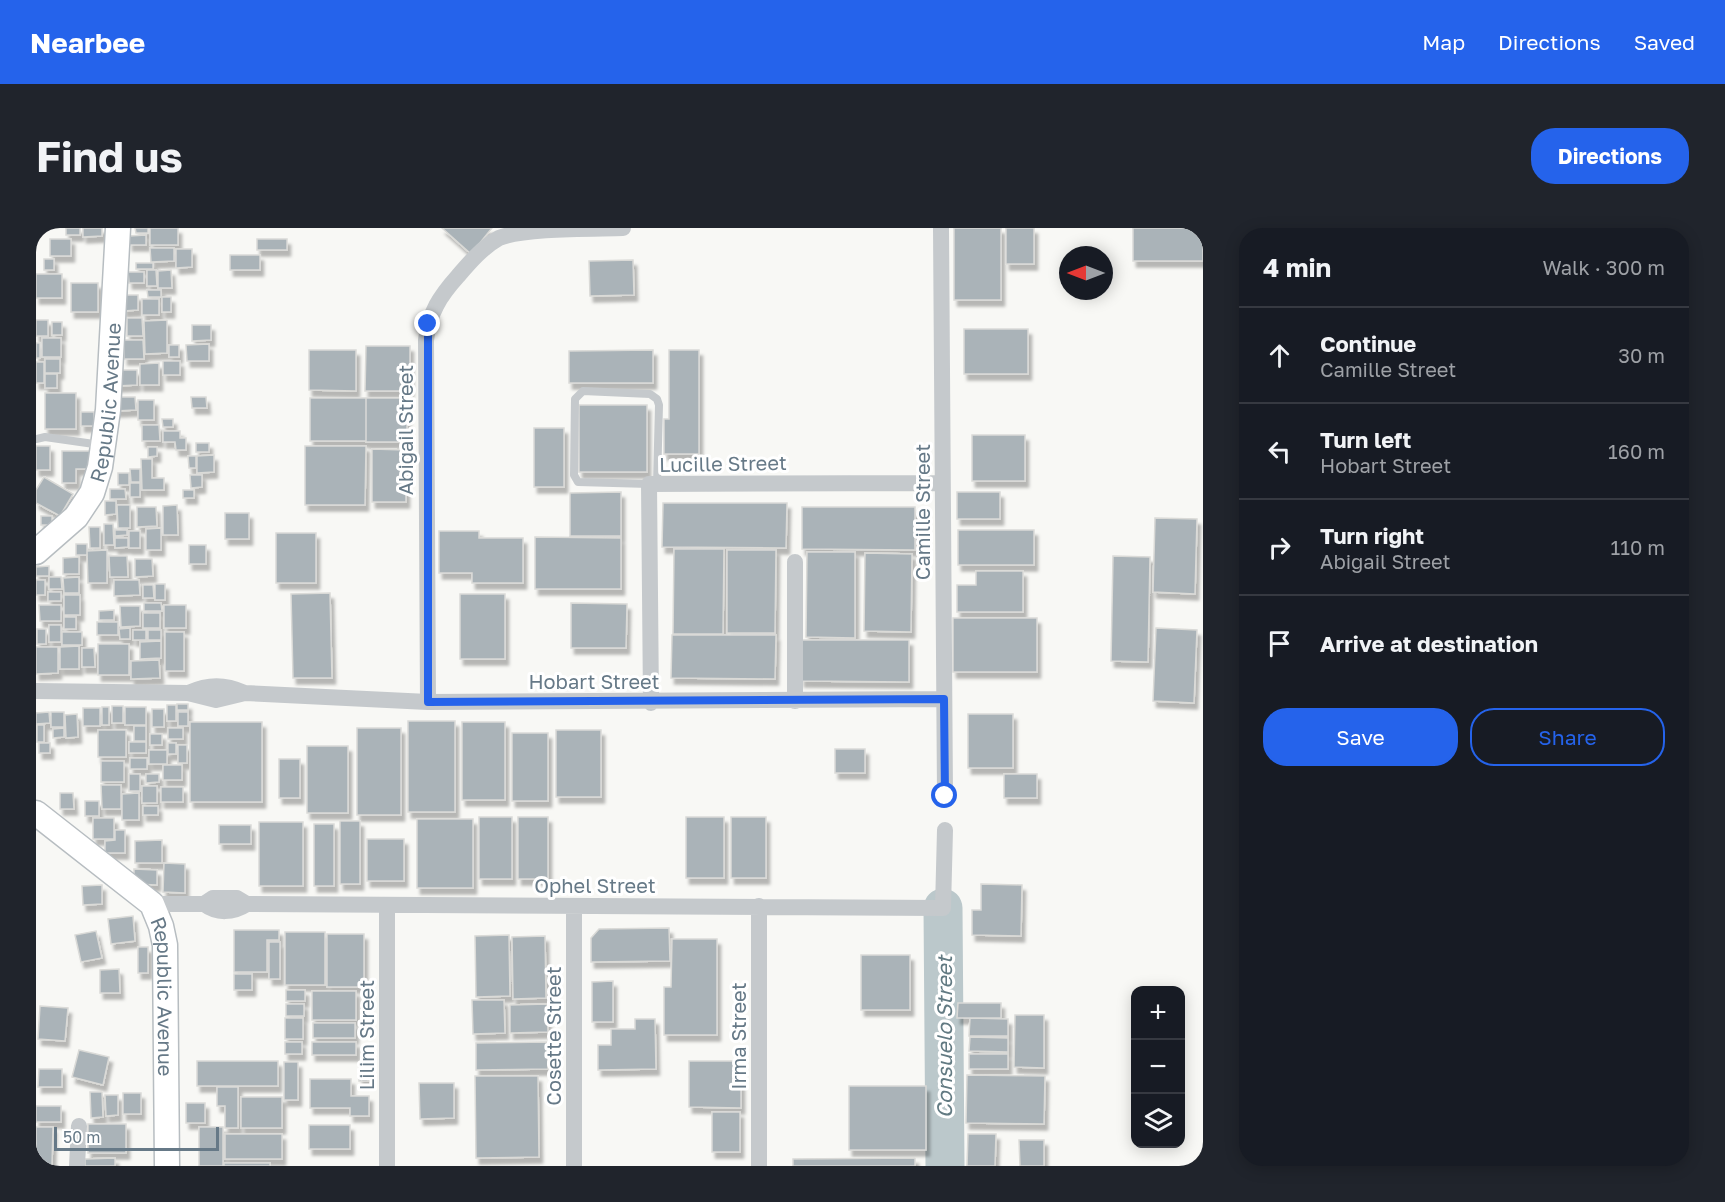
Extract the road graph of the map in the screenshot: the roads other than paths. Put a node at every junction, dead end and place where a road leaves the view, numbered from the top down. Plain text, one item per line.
1 (118, 228) edge
2 (623, 228) edge
3 (941, 228) edge
4 (36, 439) edge
5 (105, 445) junction
6 (942, 483) junction
7 (653, 484) junction
8 (36, 552) edge
9 (795, 562) dead end
10 (36, 691) edge
11 (944, 699) junction
12 (795, 701) junction
13 (428, 702) junction
14 (651, 702) junction
15 (945, 796) dead end
16 (36, 813) edge
17 (945, 830) dead end
18 (152, 904) junction
19 (387, 905) junction
20 (574, 906) junction
21 (759, 906) junction
22 (79, 1126) dead end
23 (77, 1166) edge
24 (166, 1166) edge
25 (387, 1166) edge
26 (574, 1166) edge
27 (759, 1166) edge

1 - 5 main road, Republic Avenue
2 - 13 street, Abigail Street
3 - 6 street, Camille Street
4 - 5 lane
5 - 8 main road, Republic Avenue
6 - 7 street, Lucille Street
6 - 11 street, Camille Street
7 - 7 lane
7 - 14 street, Lucille Street
9 - 12 street
10 - 13 street, Hobart Street
11 - 12 street, Hobart Street
11 - 15 street, Camille Street
12 - 14 street, Hobart Street
13 - 14 street, Hobart Street
16 - 18 main road, Republic Avenue
17 - 21 street, Ophel Street
18 - 19 street, Ophel Street
18 - 24 main road, Republic Avenue
19 - 20 street, Ophel Street
19 - 25 street, Lilim Street
20 - 21 street, Ophel Street
20 - 26 street, Cosette Street
21 - 27 street, Irma Street
22 - 23 street

